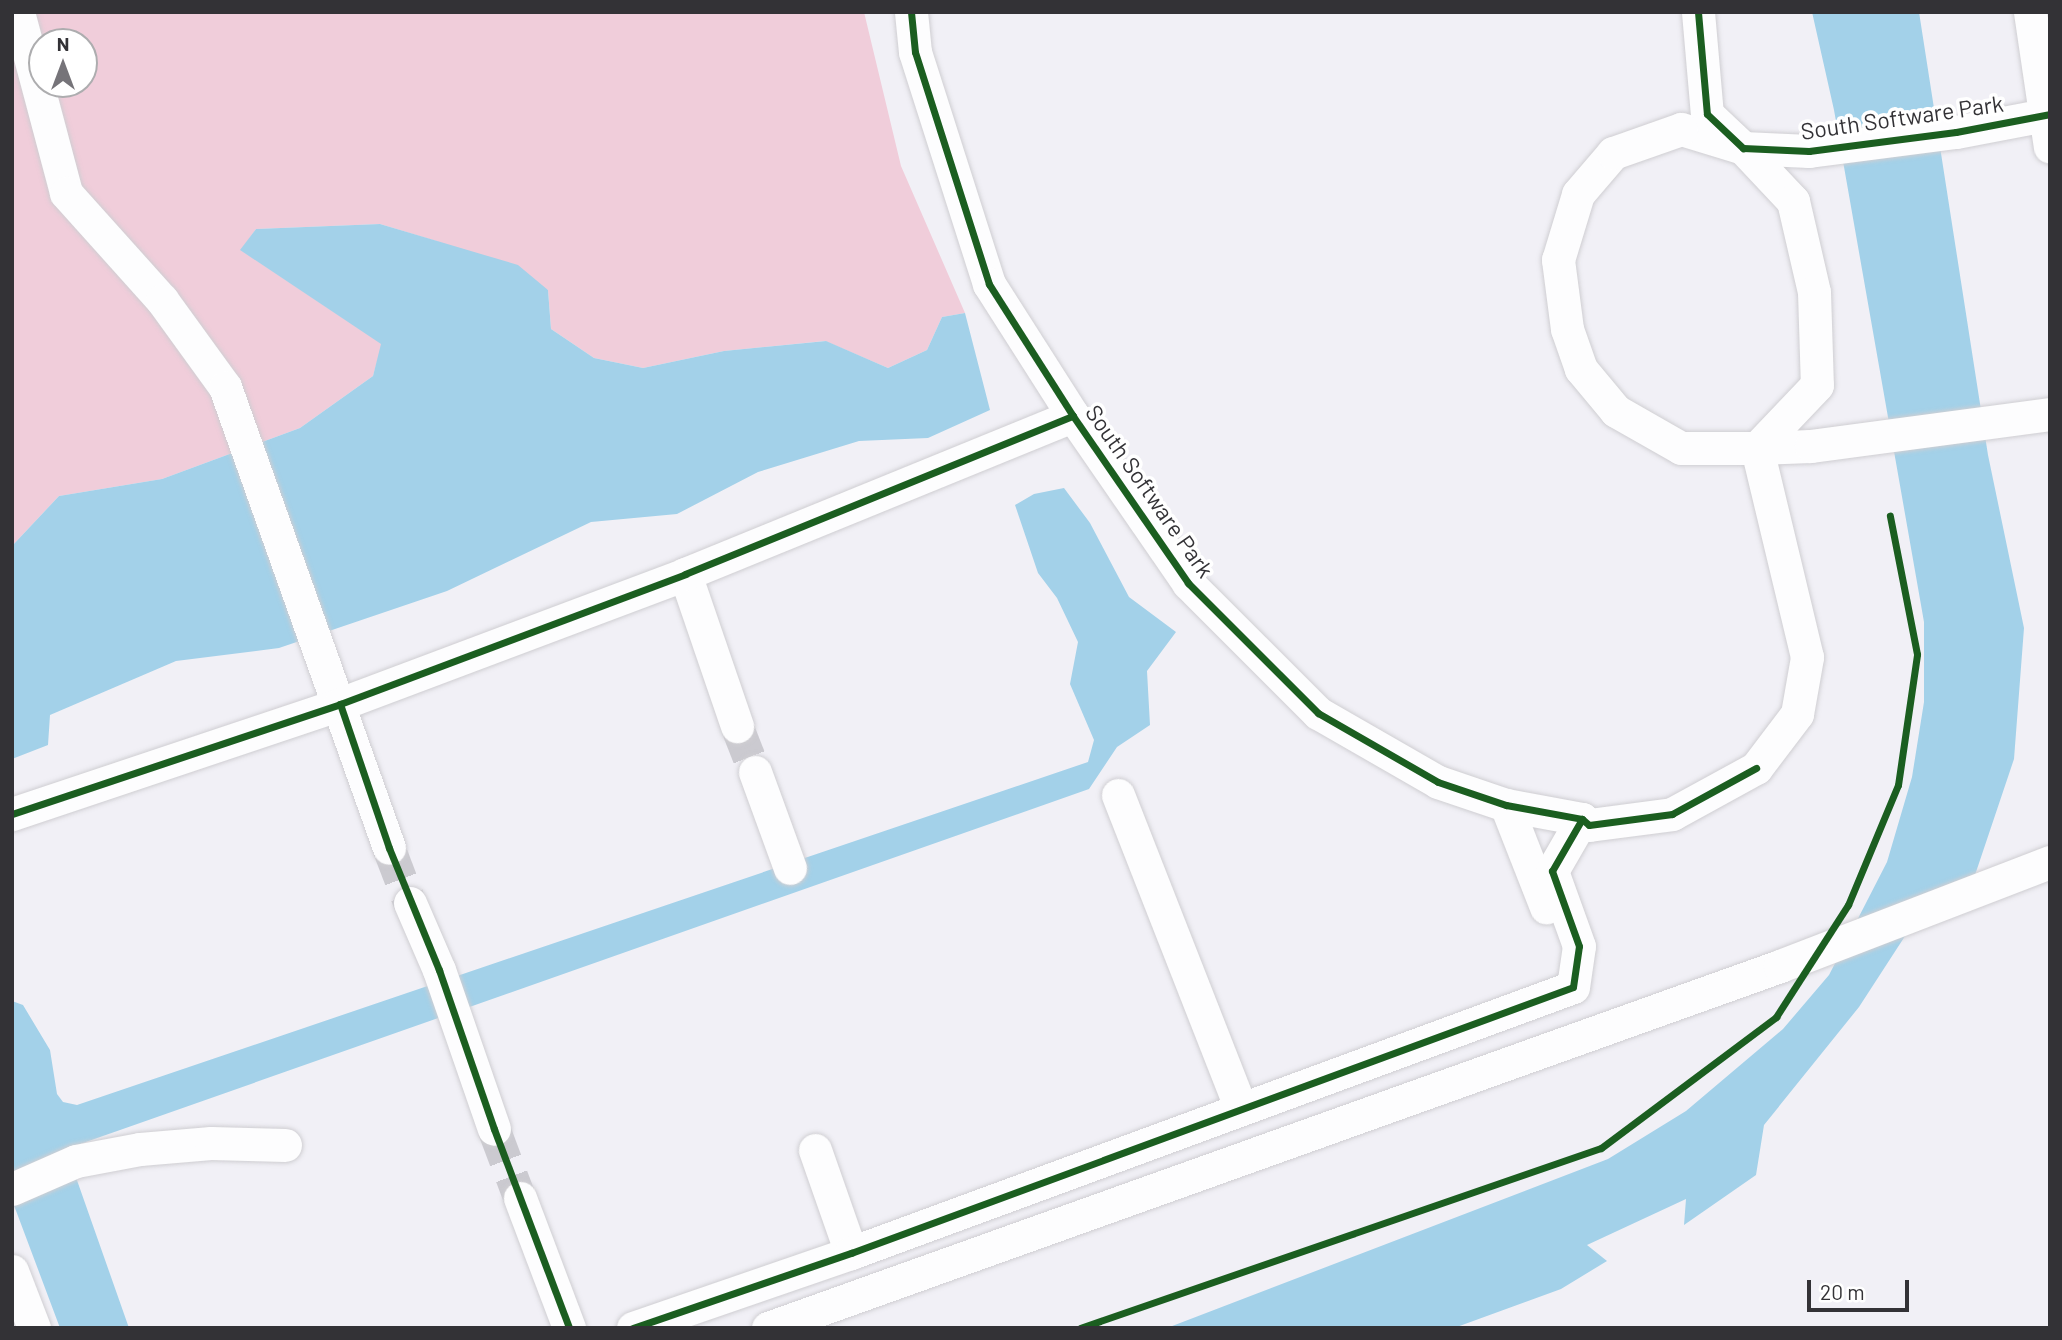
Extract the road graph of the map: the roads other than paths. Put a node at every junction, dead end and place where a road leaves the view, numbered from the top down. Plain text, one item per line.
1 (18, 12) edge
2 (911, 12) edge
3 (1698, 12) edge
4 (2030, 12) edge
5 (2048, 126) edge
6 (1743, 148) junction
7 (1073, 416) junction
8 (2042, 416) edge
9 (1757, 448) junction
10 (685, 574) junction
11 (340, 704) junction
12 (737, 726) tunnel mouth
13 (755, 772) tunnel mouth
14 (1118, 794) dead end
15 (1506, 805) junction
16 (12, 814) edge
17 (1583, 819) junction
18 (389, 848) tunnel mouth
19 (2050, 862) edge
20 (790, 868) dead end
21 (410, 903) tunnel mouth
22 (1551, 995) junction
23 (1240, 1107) junction
24 (494, 1129) tunnel mouth
25 (285, 1145) dead end
26 (815, 1150) dead end
27 (12, 1189) edge
28 (520, 1198) tunnel mouth
29 (851, 1253) junction
30 (12, 1271) edge
31 (34, 1328) edge
32 (569, 1328) edge
33 (633, 1328) edge
34 (768, 1328) edge

1 - 11 street
2 - 7 street, South Software Park
3 - 6 street
4 - 5 street
5 - 6 street, South Software Park
6 - 9 street
6 - 9 street, South Software Park
7 - 10 street
7 - 15 street, South Software Park
8 - 9 street, South Software Park
9 - 17 street, South Software Park
10 - 11 street
10 - 12 street
11 - 16 street
11 - 18 street
13 - 20 street
14 - 23 street
15 - 17 street, South Software Park
15 - 22 street
17 - 22 street
19 - 34 street
21 - 24 street
22 - 23 street
23 - 29 street
25 - 27 street
26 - 29 street
28 - 32 street
29 - 33 street
30 - 31 street

